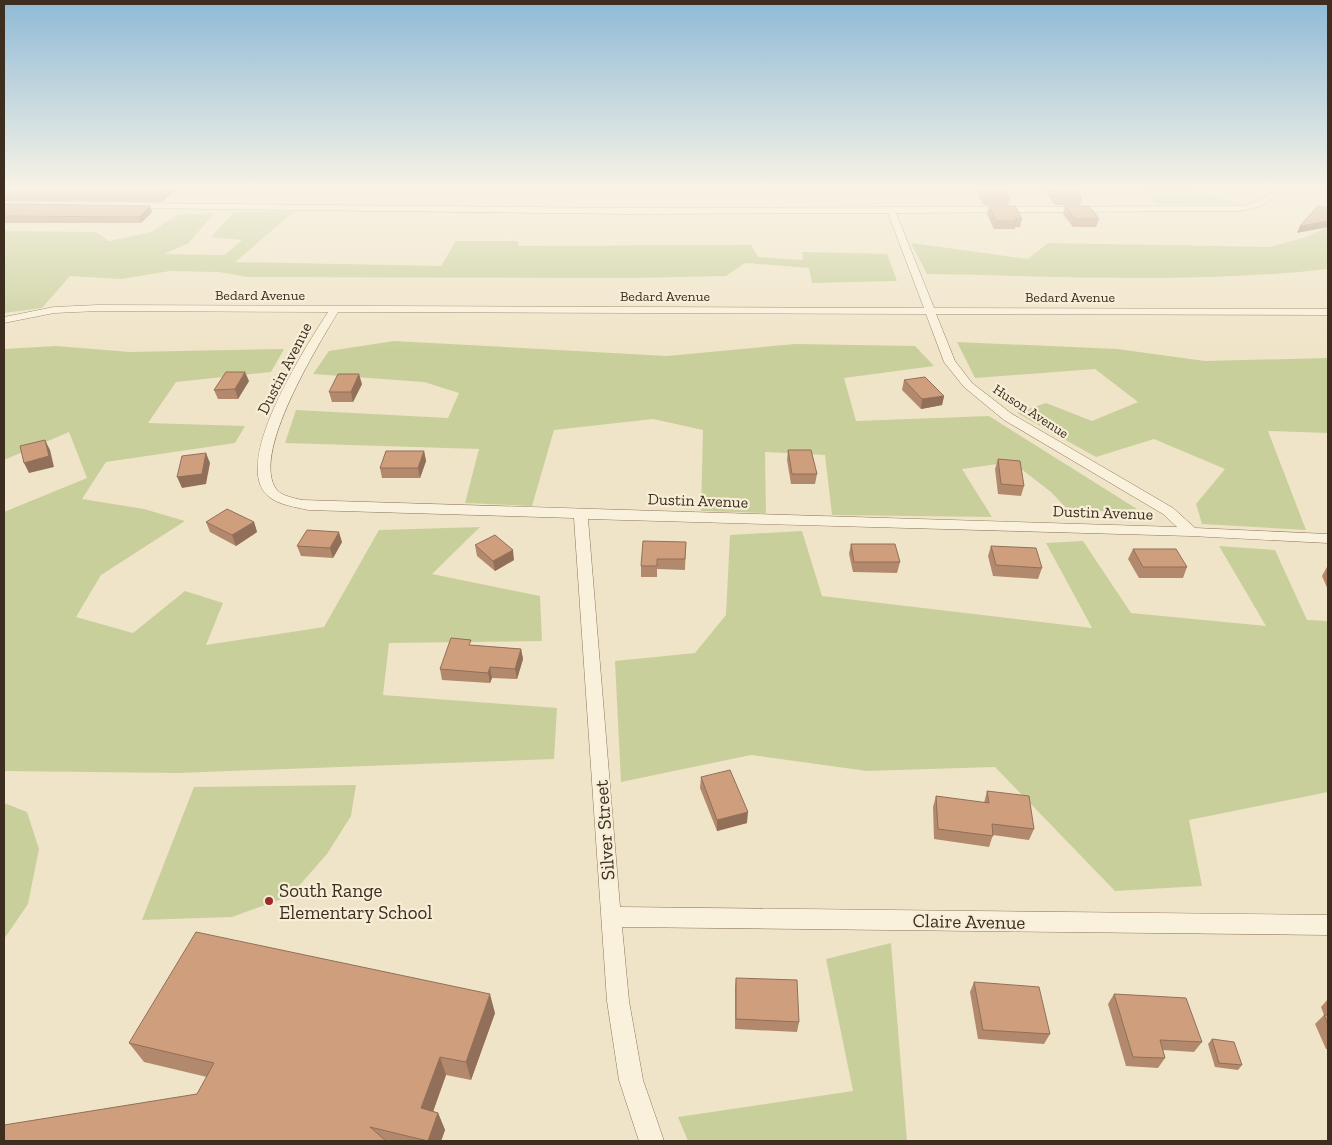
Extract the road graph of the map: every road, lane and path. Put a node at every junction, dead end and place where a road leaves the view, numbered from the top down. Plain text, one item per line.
1 (904, 241) edge
2 (336, 309) junction
3 (931, 310) junction
4 (1328, 312) edge
5 (4, 320) edge
6 (581, 515) junction
7 (1191, 532) junction
8 (1328, 539) edge
9 (610, 917) junction
10 (1328, 925) edge
11 (652, 1141) edge

1 - 3 street, Huson Avenue
2 - 3 street, Bedard Avenue
2 - 5 street, Bedard Avenue
2 - 6 street, Dustin Avenue
3 - 4 street, Bedard Avenue
3 - 7 street, Huson Avenue
6 - 7 street, Dustin Avenue
6 - 9 street, Silver Street
7 - 8 street, Dustin Avenue
9 - 10 street, Claire Avenue
9 - 11 street, Silver Street

